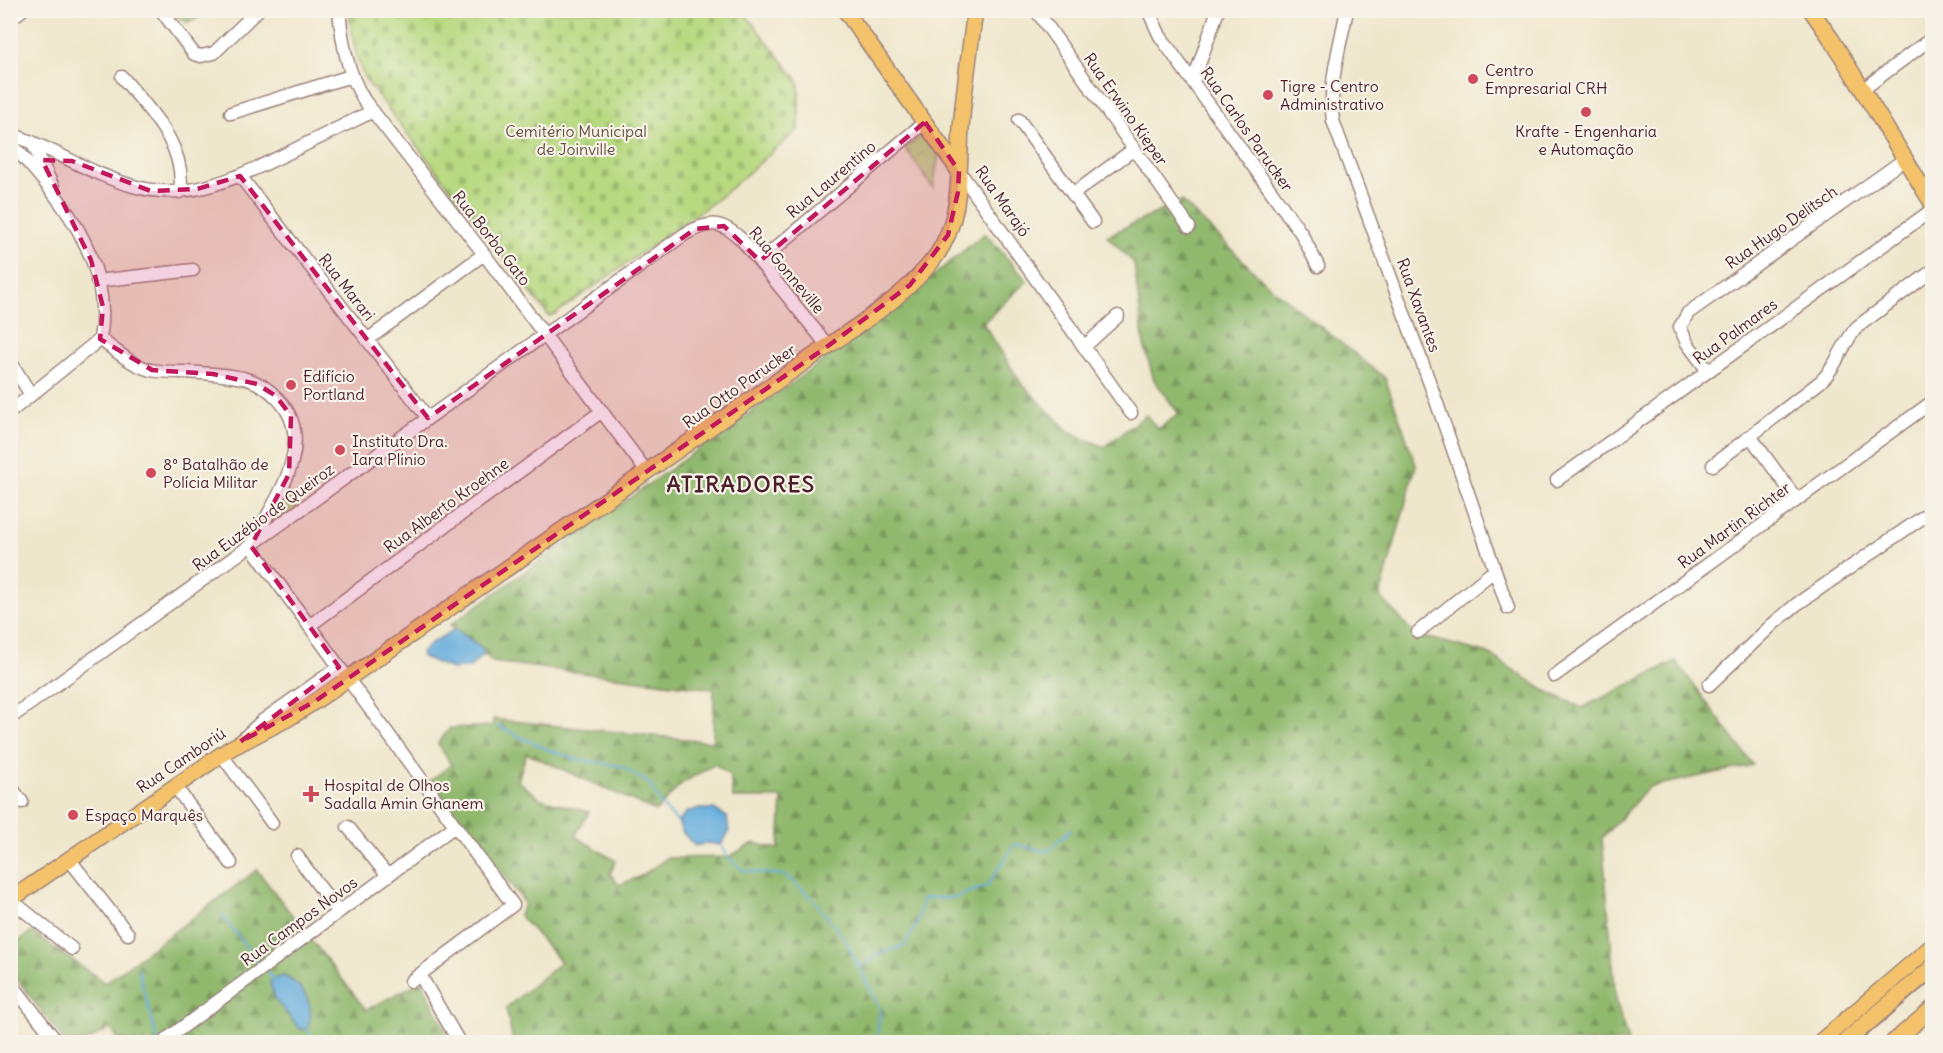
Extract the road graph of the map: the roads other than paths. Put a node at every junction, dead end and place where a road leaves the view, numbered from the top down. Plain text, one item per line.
1 (22, 10) edge
2 (161, 10) edge
3 (258, 10) edge
4 (339, 10) edge
5 (845, 10) edge
6 (975, 10) edge
7 (1036, 10) edge
8 (1148, 10) edge
9 (1218, 10) edge
10 (1347, 10) edge
11 (1811, 10) edge
12 (10, 19) edge
13 (1932, 38) edge
14 (351, 76) junction
15 (122, 77) dead end
16 (1193, 82) junction
17 (1862, 90) junction
18 (373, 111) junction
19 (231, 113) dead end
20 (1018, 120) dead end
21 (924, 122) junction
22 (961, 129) junction
23 (10, 134) edge
24 (936, 138) junction
25 (32, 142) junction
26 (1134, 149) junction
27 (18, 151) edge
28 (1905, 159) junction
29 (42, 160) junction
30 (72, 161) junction
31 (959, 171) junction
32 (240, 176) junction
33 (180, 192) junction
34 (55, 193) junction
35 (1073, 194) junction
36 (1931, 200) edge
37 (1093, 222) dead end
38 (714, 224) joint
39 (1189, 227) dead end
40 (484, 254) junction
41 (760, 261) junction
42 (1318, 266) dead end
43 (193, 270) dead end
44 (1932, 270) edge
45 (97, 281) junction
46 (1118, 316) dead end
47 (545, 334) junction
48 (100, 339) junction
49 (366, 340) junction
50 (828, 346) junction
51 (1084, 347) junction
52 (10, 361) edge
53 (1708, 371) junction
54 (31, 395) junction
55 (1932, 402) edge
56 (602, 411) junction
57 (10, 412) edge
58 (1131, 413) dead end
59 (428, 418) junction
60 (1750, 436) junction
61 (1713, 465) dead end
62 (647, 472) junction
63 (1557, 480) dead end
64 (1797, 500) junction
65 (1932, 511) edge
66 (251, 546) junction
67 (1495, 570) junction
68 (1508, 608) dead end
69 (309, 626) junction
70 (1418, 632) dead end
71 (344, 673) junction
72 (1554, 676) dead end
73 (1709, 685) dead end
74 (10, 718) edge
75 (221, 754) junction
76 (10, 786) edge
77 (174, 786) junction
78 (22, 802) dead end
79 (272, 823) dead end
80 (455, 826) junction
81 (348, 828) dead end
82 (297, 856) dead end
83 (69, 859) junction
84 (231, 863) dead end
85 (388, 876) junction
86 (11, 900) edge
87 (338, 912) junction
88 (128, 934) dead end
89 (1932, 946) edge
90 (72, 949) dead end
91 (1932, 968) edge
92 (10, 982) edge
93 (1932, 982) edge
94 (1932, 1009) edge
95 (57, 1042) edge
96 (173, 1042) edge
97 (459, 1042) edge
98 (1820, 1042) edge
99 (1845, 1042) edge
100 (1862, 1042) edge
101 (1893, 1042) edge

1 - 12 street
2 - 3 street
4 - 14 street, Rua Borba Gato
5 - 21 main road, Rua Marajó
6 - 22 main road, Rua Otto Parucker
7 - 26 street, Rua Erwino Kieper
8 - 16 street, Rua Carlos Parucker
9 - 16 street
10 - 67 street, Rua Xavantes
11 - 17 main road
13 - 17 street
14 - 18 street, Rua Borba Gato
14 - 19 street
15 - 33 street
16 - 42 street, Rua Carlos Parucker
17 - 28 main road
18 - 32 street
18 - 40 street, Rua Borba Gato
20 - 35 street
21 - 24 main road, Rua Marajó
21 - 41 street, Rua Laurentino
22 - 24 main road
22 - 31 main road, Rua Otto Parucker
23 - 25 street
24 - 31 main road, Rua Marajó
25 - 27 street
25 - 29 street
25 - 30 street
26 - 35 street
26 - 39 street, Rua Erwino Kieper
27 - 29 street
27 - 34 street
28 - 36 main road
28 - 53 street, Rua Hugo Delitsch
29 - 30 street
29 - 34 street
30 - 33 street
31 - 50 main road, Rua Otto Parucker
31 - 51 street, Rua Marajó
32 - 33 street
32 - 49 street, Rua Marari
34 - 45 street
35 - 37 street
36 - 53 street, Rua Palmares
38 - 41 street, Rua Gonneville
38 - 47 street, Rua Euzébio de Queiroz
40 - 47 street, Rua Borba Gato
40 - 49 street
41 - 50 street, Rua Gonneville
43 - 45 street
44 - 60 street
45 - 48 street
46 - 51 street
47 - 56 street, Rua Borba Gato
47 - 59 street, Rua Euzébio de Queiroz
48 - 54 street
48 - 66 street
49 - 59 street, Rua Marari
50 - 62 main road, Rua Otto Parucker
51 - 58 street, Rua Marajó
52 - 54 street
53 - 63 street, Rua Palmares
54 - 57 street
55 - 64 street, Rua Martin Richter
56 - 62 street, Rua Borba Gato
56 - 69 street, Rua Alberto Kroehne
59 - 66 street, Rua Euzébio de Queiroz
60 - 61 street
60 - 64 street
62 - 71 main road, Rua Otto Parucker
64 - 72 street, Rua Martin Richter
65 - 73 street
66 - 69 street
66 - 74 street, Rua Euzébio de Queiroz
67 - 68 street, Rua Xavantes
67 - 70 street
69 - 71 street
71 - 75 main road, Rua Camboriú
71 - 80 street
75 - 77 main road, Rua Camboriú
75 - 79 street
76 - 78 street
77 - 83 main road, Rua Camboriú
77 - 84 street
80 - 85 street, Rua Campos Novos
80 - 97 street
81 - 85 street
82 - 87 street
83 - 86 main road, Rua Camboriú
83 - 88 street
85 - 87 street, Rua Campos Novos
86 - 90 street
87 - 96 street, Rua Campos Novos
89 - 98 main road
91 - 99 highway
92 - 95 street
93 - 100 highway
94 - 101 main road

